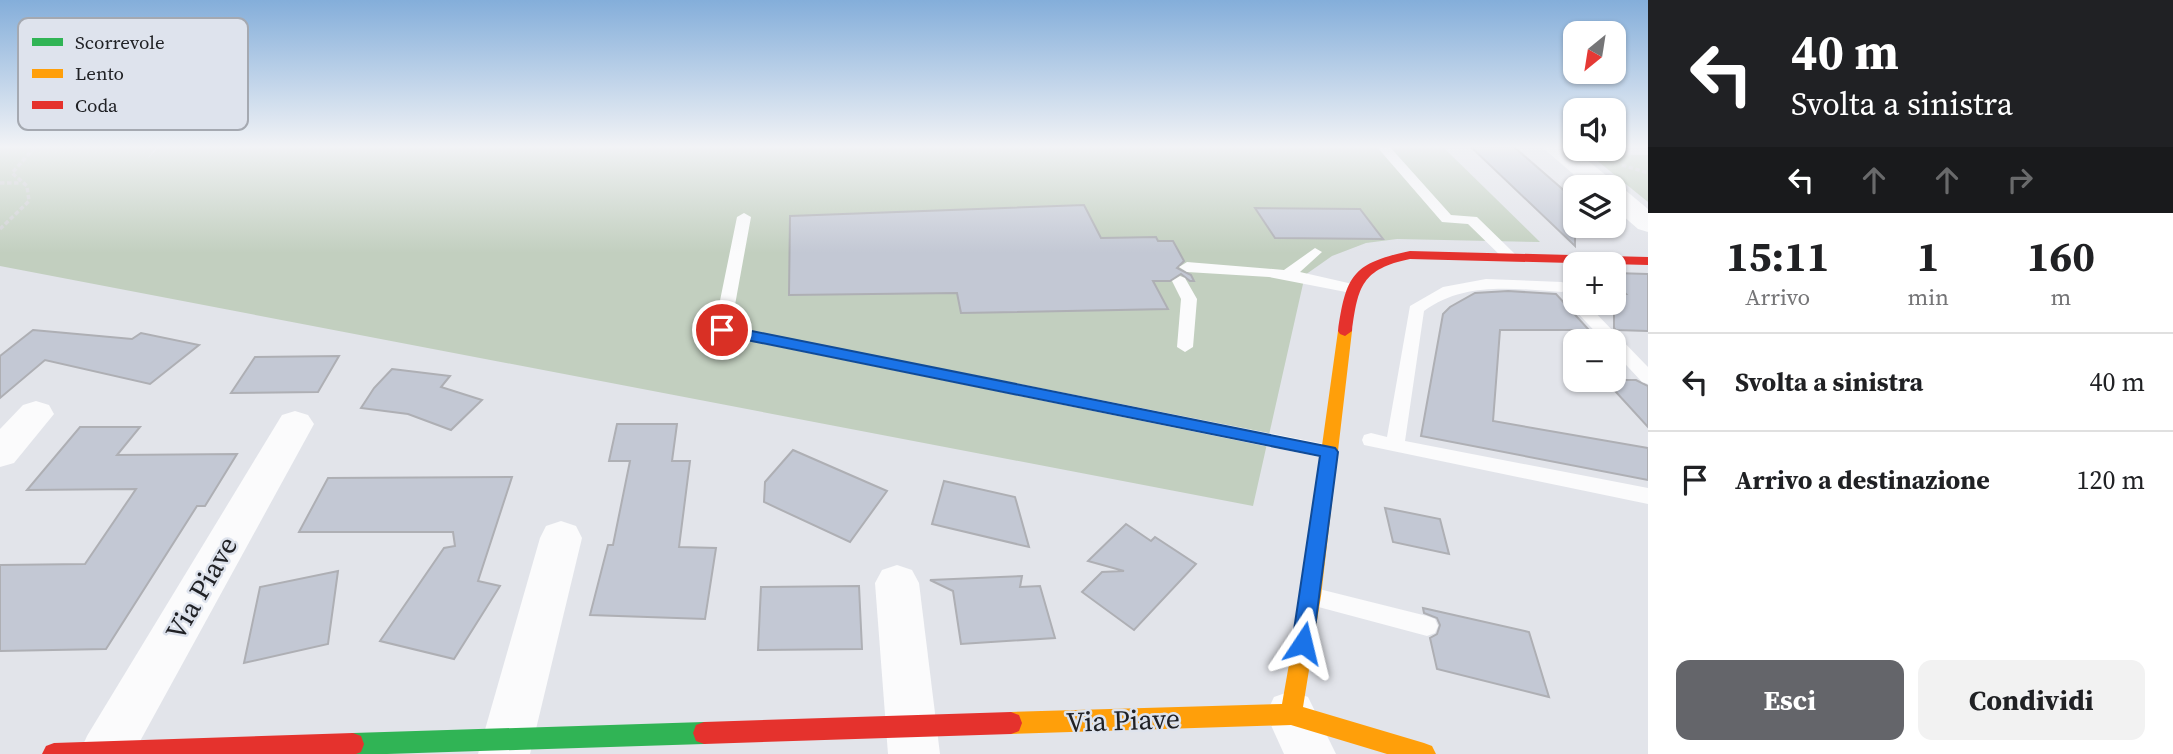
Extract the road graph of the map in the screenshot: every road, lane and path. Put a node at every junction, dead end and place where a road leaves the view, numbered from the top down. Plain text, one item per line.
1 (1414, 182) edge
2 (0, 183) edge
3 (22, 183) joint
4 (1626, 205) edge
5 (744, 217) dead end
6 (1648, 223) edge
7 (0, 229) edge
8 (1315, 252) dead end
9 (1510, 257) junction
10 (1535, 258) junction
11 (1648, 261) edge
12 (1289, 273) junction
13 (1351, 288) junction
14 (1563, 288) edge
15 (1563, 296) edge
16 (1589, 315) edge
17 (1185, 347) dead end
18 (1648, 378) edge
19 (36, 414) dead end
20 (295, 424) dead end
21 (1371, 440) dead end
22 (1395, 446) junction
23 (1329, 452) junction
24 (0, 453) edge
25 (1648, 496) edge
26 (562, 538) dead end
27 (897, 583) dead end
28 (1311, 596) junction
29 (1427, 626) dead end
30 (1300, 734) edge
31 (913, 740) edge
32 (506, 747) edge
33 (106, 753) edge
34 (54, 754) edge
35 (1424, 754) edge

1 - 9 lane
2 - 3 path
3 - 7 path
4 - 6 street
5 - 23 lane
8 - 12 lane
9 - 10 street
9 - 13 street
10 - 11 street
10 - 14 lane
12 - 13 lane
12 - 17 lane
13 - 23 street
15 - 22 lane
16 - 18 lane
19 - 24 street
20 - 33 street, Via Piave
21 - 22 lane
22 - 25 lane
23 - 28 street
26 - 32 street
27 - 31 street
28 - 29 lane
28 - 30 street
30 - 31 street, Via Piave
30 - 35 street, Via Piave
31 - 32 street, Via Piave
32 - 33 street, Via Piave
33 - 34 street

